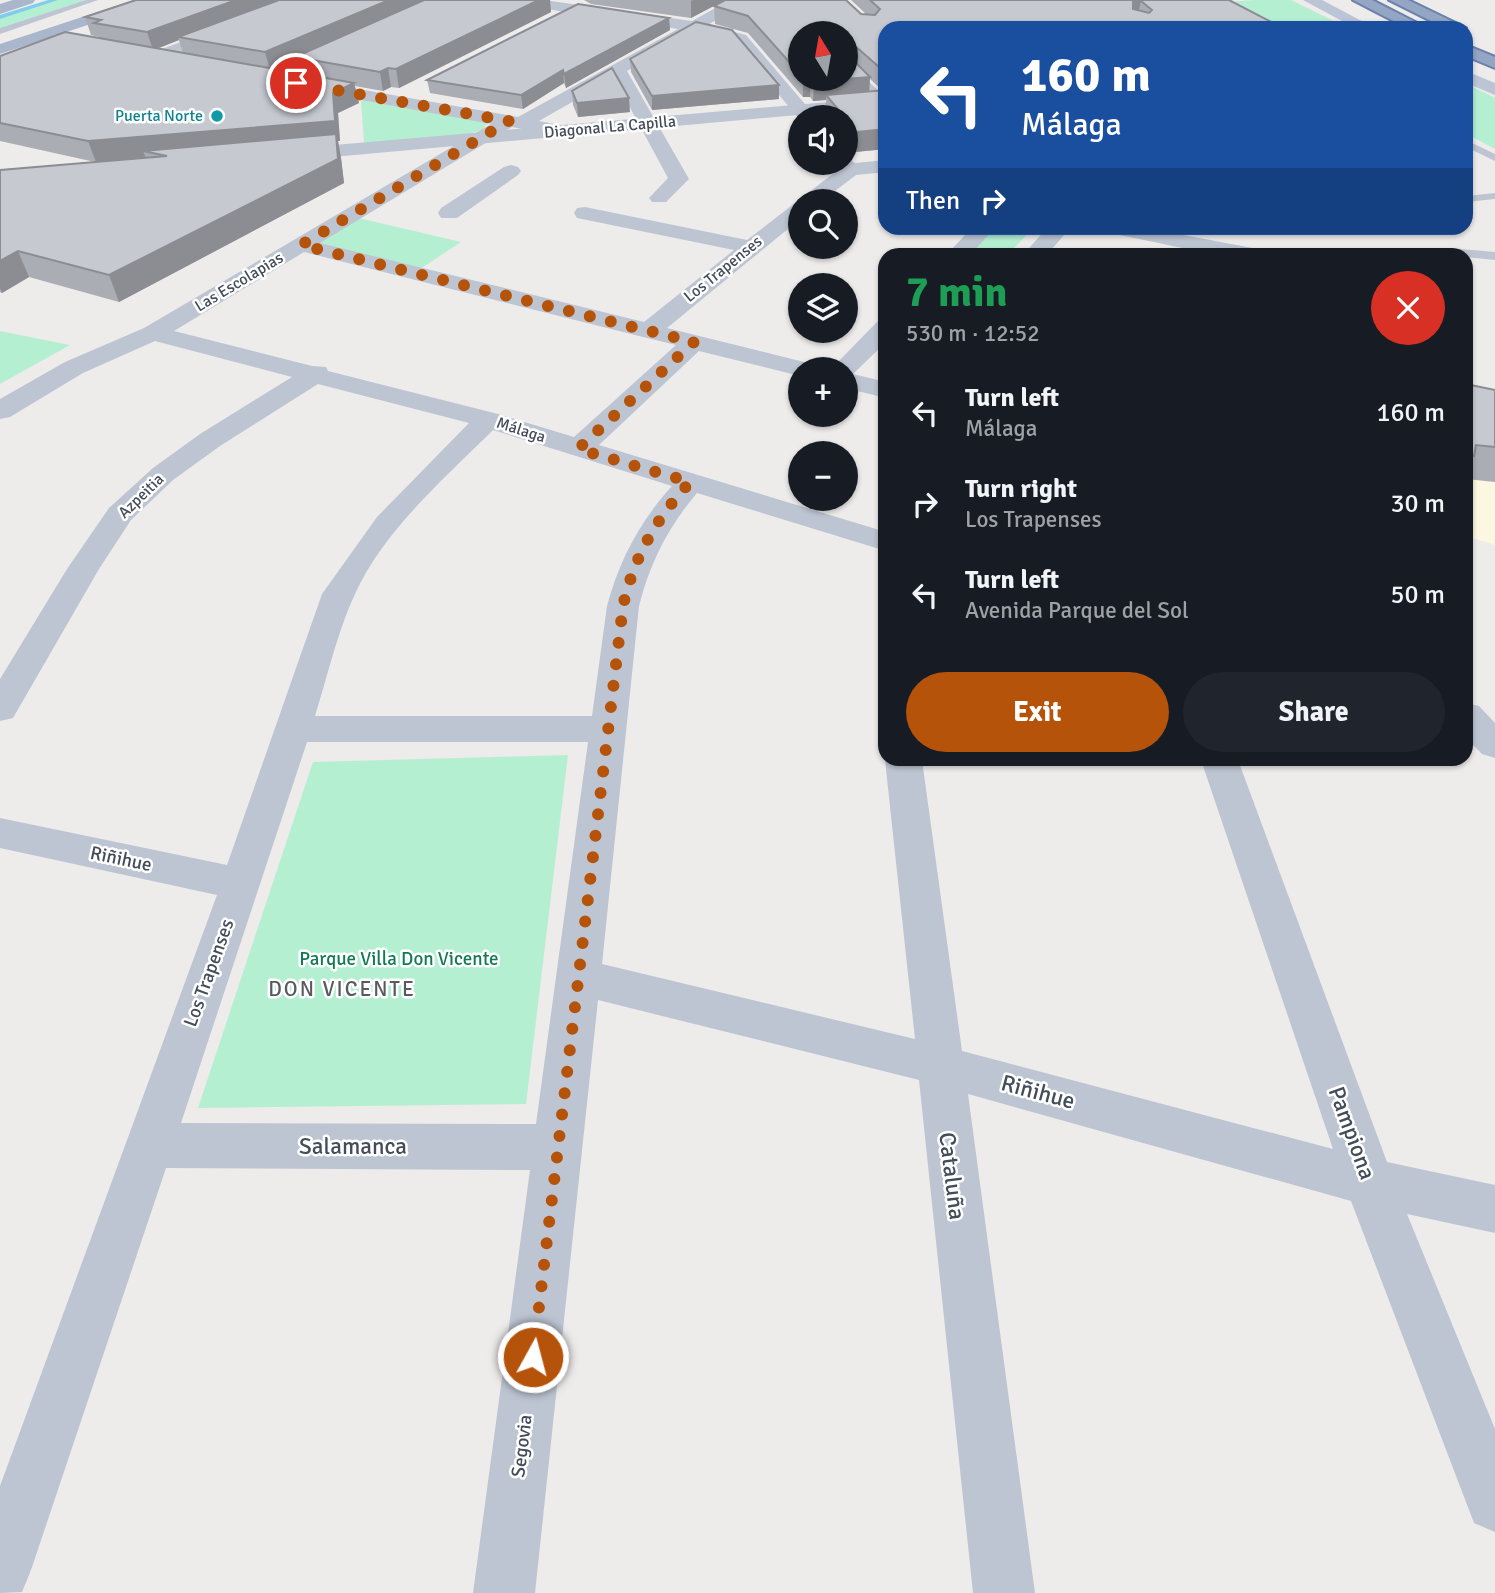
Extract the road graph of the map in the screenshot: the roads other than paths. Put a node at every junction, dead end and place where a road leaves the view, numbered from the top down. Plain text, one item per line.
1 (28, 0) edge
2 (94, 0) edge
3 (149, 0) edge
4 (309, 0) edge
5 (513, 0) edge
6 (596, 0) edge
7 (741, 0) edge
8 (1310, 0) edge
9 (1360, 0) edge
10 (1396, 0) edge
11 (0, 9) edge
12 (577, 10) junction
13 (1353, 21) edge
14 (1405, 21) edge
15 (1442, 21) edge
16 (553, 22) edge
17 (692, 26) junction
18 (0, 31) edge
19 (38, 37) junction
20 (1478, 41) edge
21 (78, 43) edge
22 (0, 49) edge
23 (1495, 63) edge
24 (192, 64) edge
25 (617, 69) junction
26 (858, 75) edge
27 (1473, 79) edge
28 (285, 81) edge
29 (419, 89) edge
30 (1495, 90) edge
31 (878, 95) edge
32 (394, 101) junction
33 (878, 103) edge
34 (796, 105) edge
35 (858, 106) edge
36 (788, 115) edge
37 (514, 122) junction
38 (646, 124) junction
39 (563, 131) junction
40 (481, 138) junction
41 (1473, 147) edge
42 (272, 157) edge
43 (1495, 158) edge
44 (858, 166) edge
45 (878, 166) edge
46 (511, 171) dead end
47 (837, 175) edge
48 (401, 186) junction
49 (822, 189) edge
50 (1495, 197) edge
51 (659, 198) dead end
52 (1473, 199) edge
53 (585, 213) dead end
54 (788, 217) edge
55 (977, 235) edge
56 (1052, 235) edge
57 (1151, 235) edge
58 (301, 245) junction
59 (749, 247) junction
60 (964, 248) edge
61 (1040, 248) edge
62 (1217, 248) edge
63 (1473, 254) edge
64 (1495, 256) edge
65 (648, 331) junction
66 (153, 333) junction
67 (878, 335) edge
68 (694, 342) junction
69 (856, 357) edge
70 (788, 365) edge
71 (317, 373) junction
72 (858, 383) edge
73 (878, 388) edge
74 (0, 411) edge
75 (488, 420) junction
76 (578, 449) junction
77 (690, 482) junction
78 (878, 540) edge
79 (0, 709) edge
80 (1473, 721) edge
81 (293, 729) junction
82 (609, 729) junction
83 (1495, 745) edge
84 (905, 766) edge
85 (1222, 766) edge
86 (0, 833) edge
87 (241, 884) junction
88 (580, 977) junction
89 (939, 1065) junction
90 (148, 1145) junction
91 (559, 1147) junction
92 (1369, 1182) junction
93 (1495, 1209) edge
94 (1495, 1503) edge
95 (0, 1570) edge
96 (505, 1593) edge
97 (1004, 1593) edge

1 - 11 main road
2 - 18 lane
3 - 19 main road
4 - 24 street
5 - 12 street
6 - 12 street
7 - 17 street, Las Escolapias
8 - 13 main road
9 - 14 highway
10 - 15 highway
12 - 16 street
12 - 17 street
17 - 25 street, Las Escolapias
17 - 34 street
19 - 21 street
19 - 22 main road
20 - 23 highway
25 - 37 street, Las Escolapias
25 - 38 street
26 - 31 lane
27 - 30 main road
28 - 32 street
29 - 32 street
32 - 37 street
33 - 35 street, Diagonal La Capilla
36 - 38 street, Diagonal La Capilla
37 - 39 street
37 - 40 street, Las Escolapias
38 - 39 street, Diagonal La Capilla
38 - 51 street
39 - 40 street, Diagonal La Capilla
40 - 42 street, Diagonal La Capilla
40 - 48 street, Las Escolapias
41 - 43 lane
44 - 45 street
46 - 48 street
47 - 49 street
48 - 58 street, Las Escolapias
50 - 52 lane
53 - 59 street
54 - 59 street, Los Trapenses
55 - 60 street
56 - 61 street
57 - 62 street
58 - 65 street
58 - 66 street, Las Escolapias
59 - 65 street, Los Trapenses
63 - 64 lane
65 - 68 street
66 - 71 street, Málaga
66 - 74 street, Las Escolapias
67 - 69 street
68 - 70 street
68 - 76 street
71 - 75 street, Málaga
71 - 79 street, Azpeitia
72 - 73 street
75 - 76 street, Málaga
75 - 81 street, Los Trapenses
76 - 77 street, Málaga
77 - 78 street, Málaga
77 - 82 street, Segovia
80 - 83 street
81 - 82 street
81 - 87 street, Los Trapenses
82 - 88 street, Segovia
84 - 89 street, Cataluña
85 - 92 street, Pampiona
86 - 87 street, Riñihue
87 - 90 street, Los Trapenses
88 - 89 street, Riñihue
88 - 91 street, Segovia
89 - 92 street, Riñihue
89 - 97 street, Cataluña
90 - 91 street, Salamanca
90 - 95 street, Los Trapenses
91 - 96 street, Segovia
92 - 93 street, Riñihue
92 - 94 street, Pampiona

